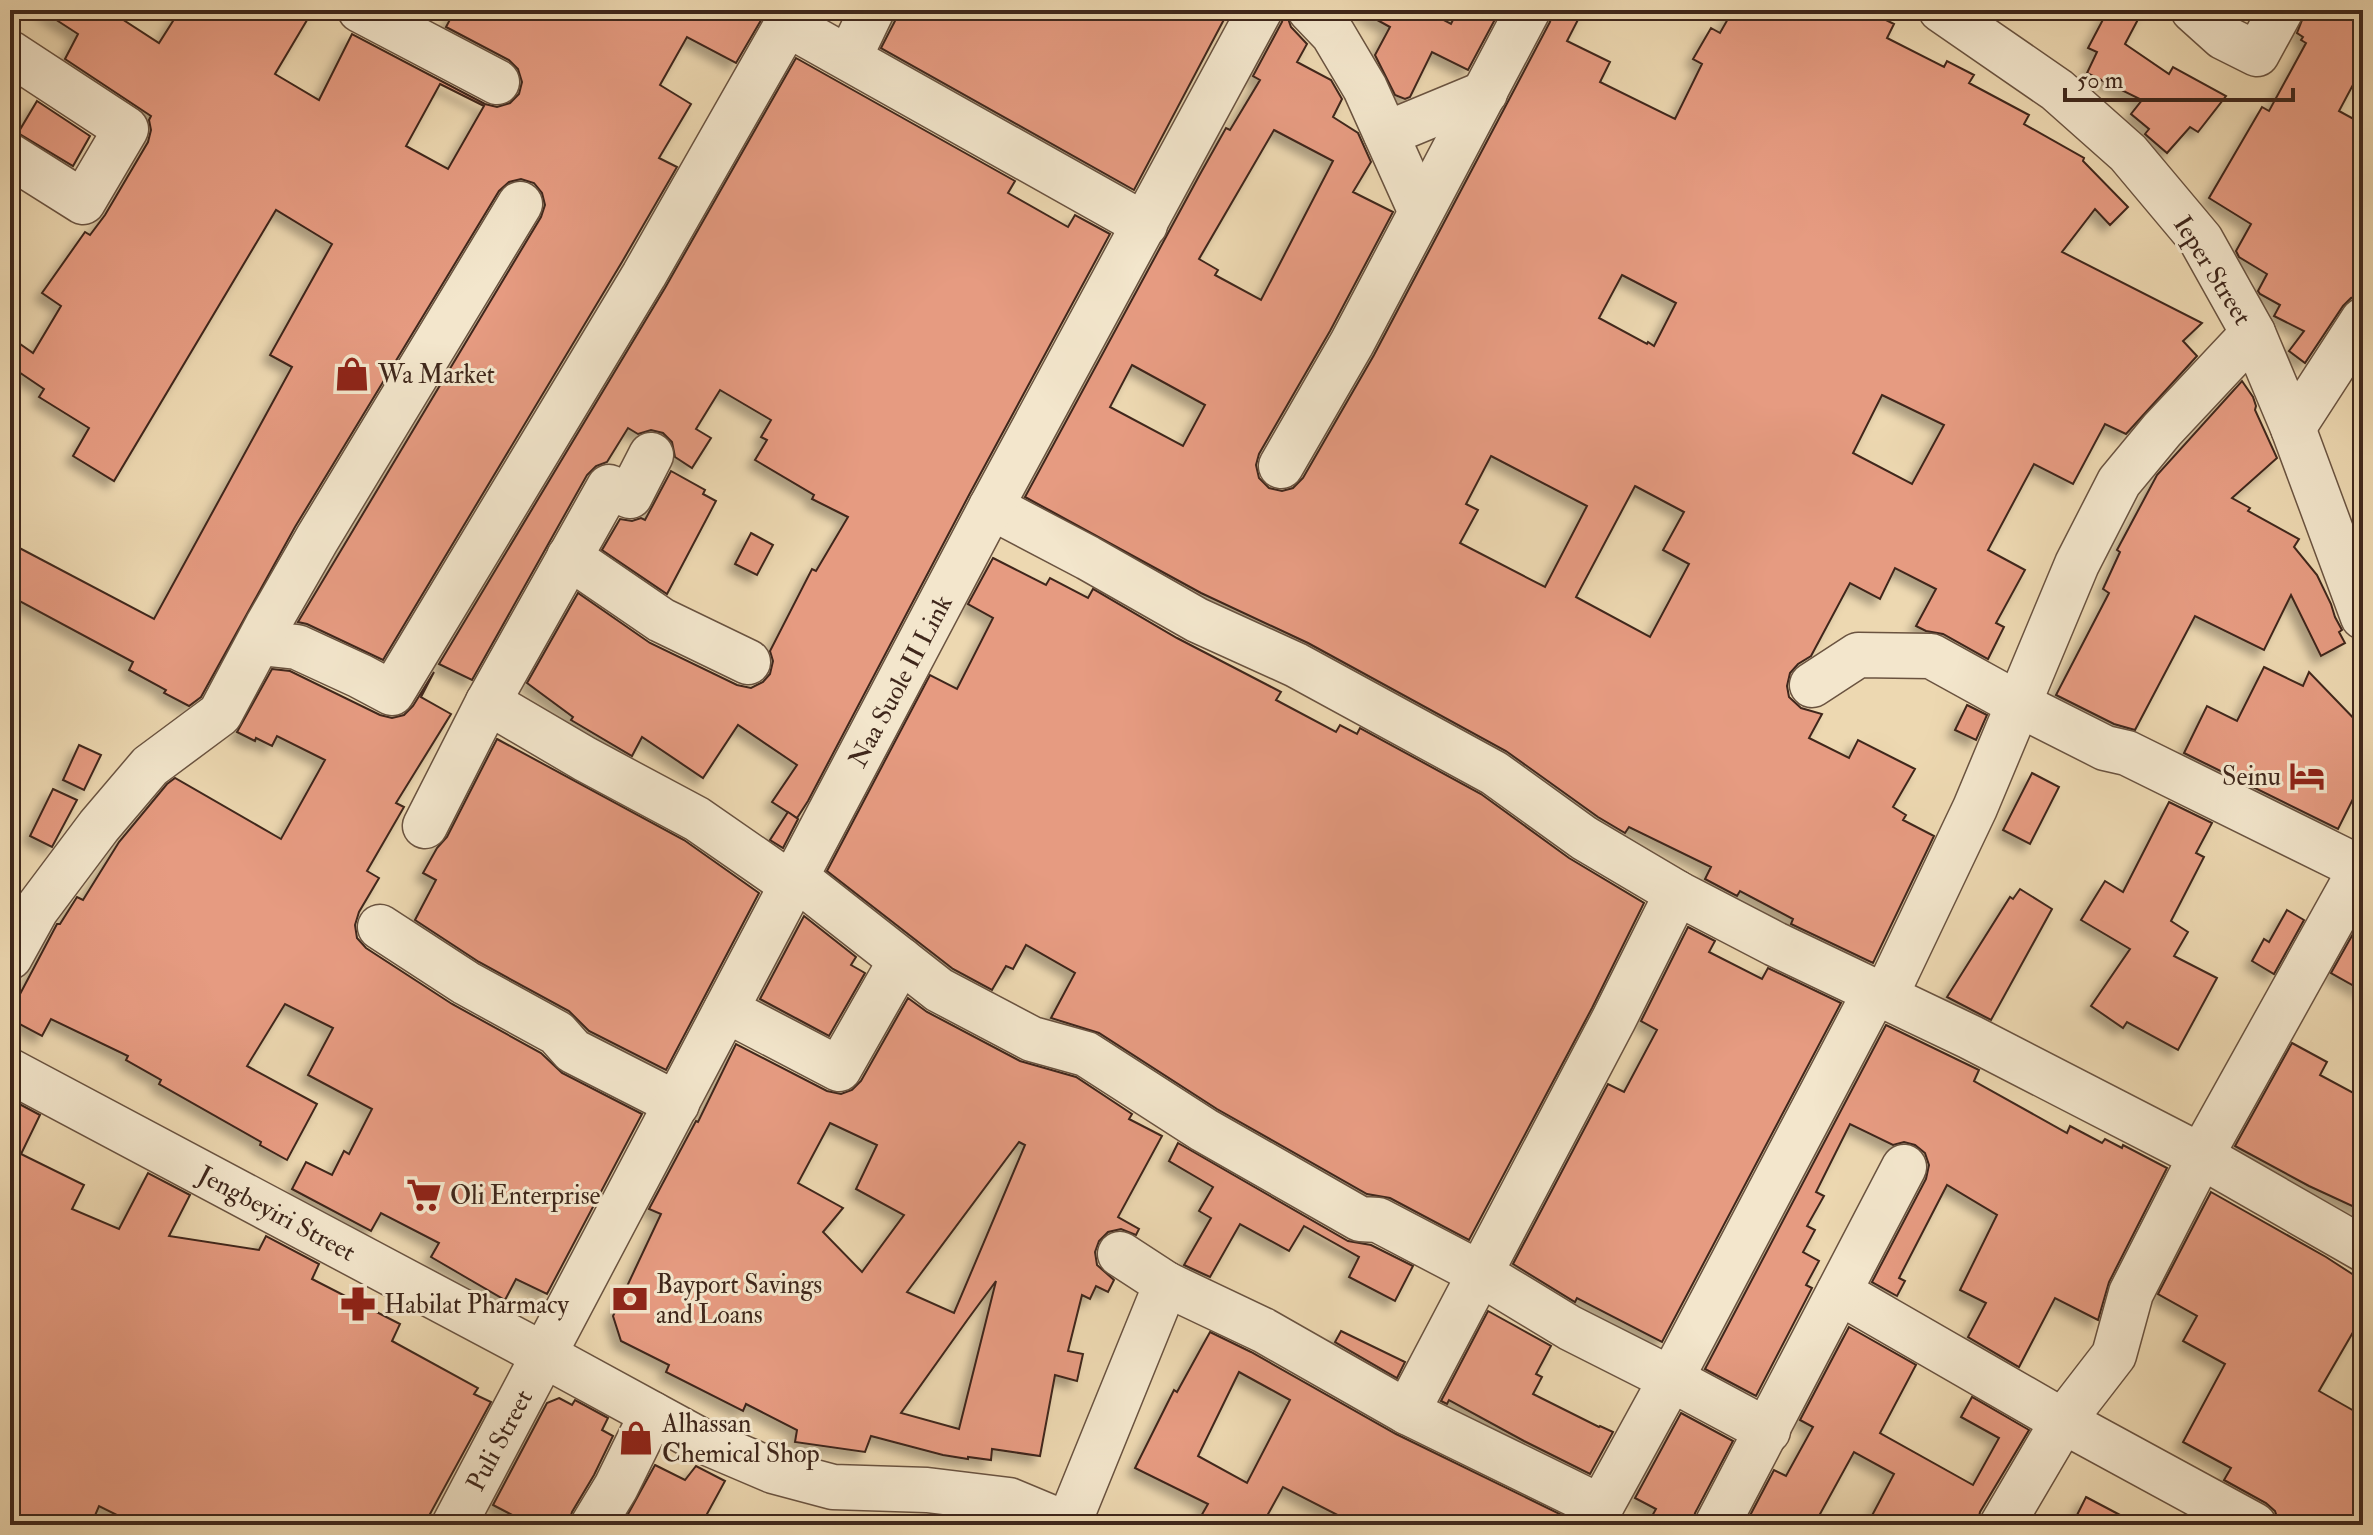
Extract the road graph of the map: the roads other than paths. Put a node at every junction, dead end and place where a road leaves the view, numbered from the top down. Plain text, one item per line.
1 (360, 10) edge
2 (872, 10) edge
3 (1260, 10) edge
4 (1310, 10) edge
5 (1528, 10) edge
6 (1941, 10) edge
7 (2193, 10) edge
8 (2281, 10) edge
9 (10, 53) edge
10 (849, 58) junction
11 (497, 82) dead end
12 (1485, 93) junction
13 (1386, 134) junction
14 (10, 156) edge
15 (520, 204) dead end
16 (1420, 210) junction
17 (1145, 225) junction
18 (2363, 320) edge
19 (2253, 333) junction
20 (2293, 428) junction
21 (651, 455) dead end
22 (1281, 466) dead end
23 (991, 507) junction
24 (569, 557) junction
25 (2363, 617) edge
26 (260, 643) junction
27 (748, 662) dead end
28 (1812, 685) dead end
29 (488, 702) junction
30 (2018, 704) junction
31 (425, 826) dead end
32 (2362, 866) edge
33 (794, 881) junction
34 (1677, 893) junction
35 (380, 927) dead end
36 (10, 957) edge
37 (901, 960) junction
38 (1880, 995) junction
39 (726, 1010) junction
40 (10, 1071) edge
41 (677, 1104) junction
42 (2201, 1156) junction
43 (1904, 1167) dead end
44 (2363, 1249) edge
45 (1120, 1254) dead end
46 (1481, 1274) junction
47 (1166, 1284) junction
48 (1839, 1292) junction
49 (544, 1355) junction
50 (1671, 1379) junction
51 (1407, 1412) junction
52 (652, 1414) junction
53 (2063, 1421) junction
54 (1768, 1431) junction
55 (1596, 1516) edge
56 (454, 1525) edge
57 (593, 1525) edge
58 (1068, 1525) edge
59 (1717, 1525) edge
60 (2002, 1525) edge
61 (2254, 1525) edge

1 - 11 street
2 - 10 street
3 - 17 street, Naa Suole II Link
4 - 13 street
5 - 12 street
6 - 19 street, Ieper Street
7 - 8 street
9 - 14 street
10 - 17 street
10 - 26 street
12 - 13 street
12 - 16 street
13 - 16 street
15 - 26 street
16 - 22 street
17 - 23 street, Naa Suole II Link
18 - 20 street
19 - 20 street, Ieper Street
19 - 30 street
20 - 25 street, Ieper Street
21 - 24 street
23 - 33 street, Naa Suole II Link
23 - 34 street
24 - 27 street
24 - 29 street
26 - 36 street
28 - 30 street
29 - 31 street
29 - 33 street
30 - 32 street
30 - 38 street
32 - 42 street
33 - 37 street
33 - 39 street, Naa Suole II Link
34 - 38 street
34 - 46 street
35 - 41 street
37 - 39 street
37 - 46 street
38 - 42 street
38 - 50 street
39 - 41 street, Naa Suole II Link
40 - 49 street, Jengbeyiri Street
41 - 49 street, Naa Suole II Link
42 - 44 street
42 - 53 street
43 - 48 street
45 - 47 street
46 - 50 street
46 - 51 street
47 - 51 street
47 - 58 street
48 - 53 street
48 - 54 street
49 - 52 street, Jengbeyiri Street
49 - 56 street, Puli Street
50 - 54 street
50 - 55 street
51 - 55 street
52 - 57 street
52 - 58 street, Jengbeyiri Street
53 - 60 street
53 - 61 street
54 - 59 street

